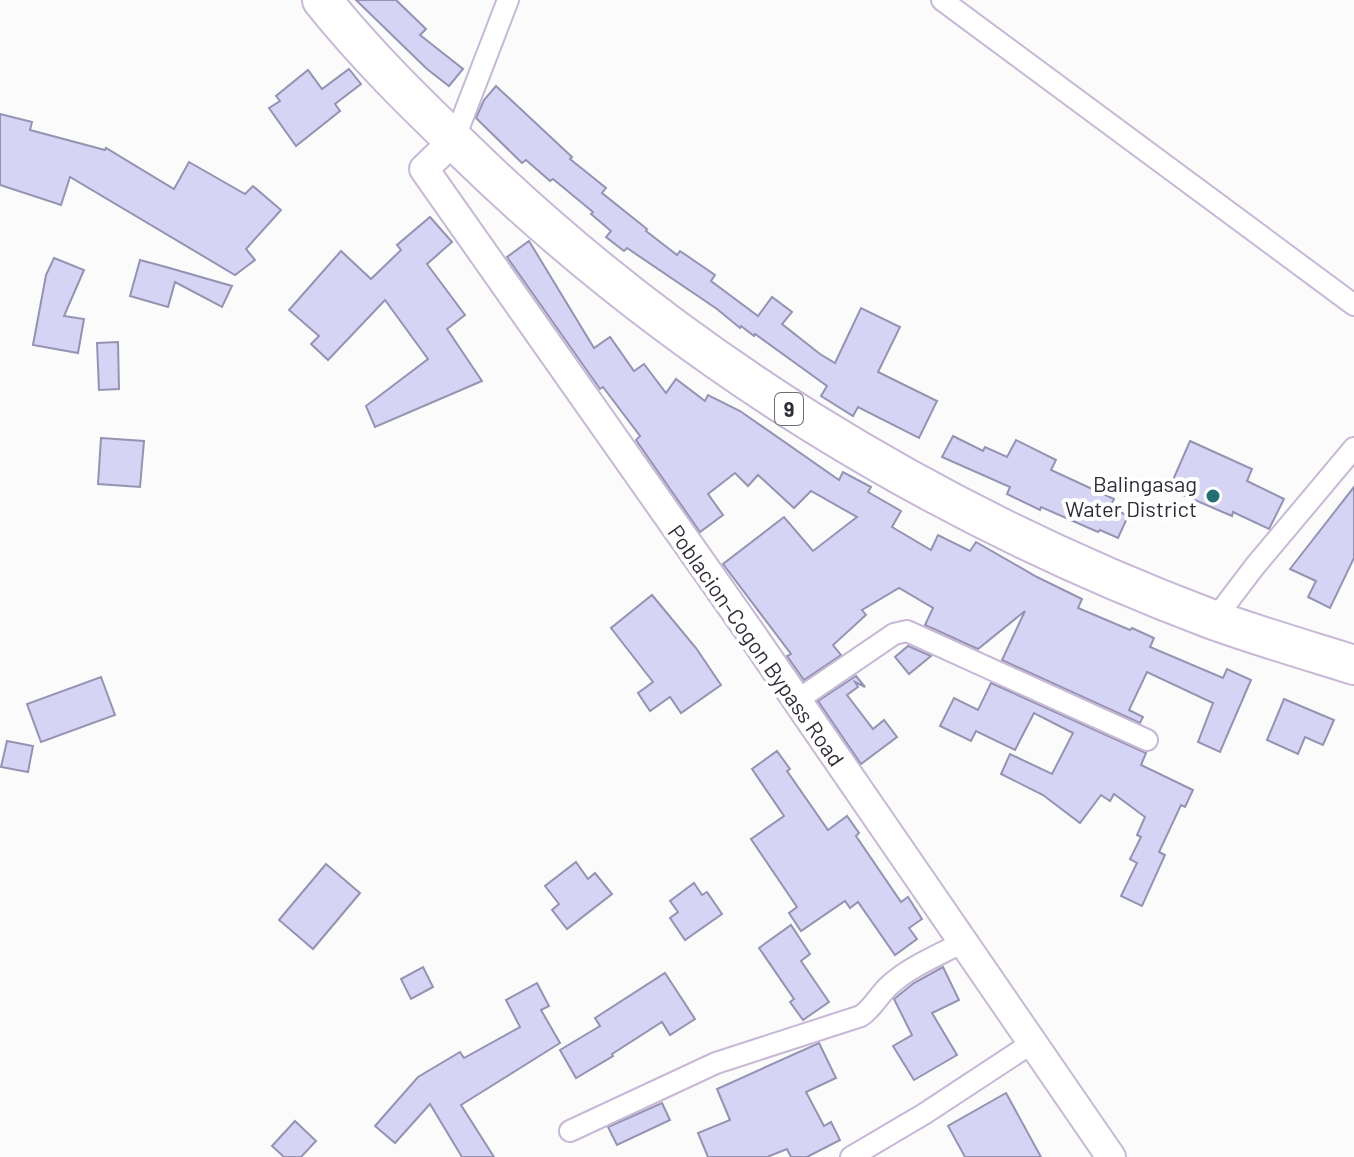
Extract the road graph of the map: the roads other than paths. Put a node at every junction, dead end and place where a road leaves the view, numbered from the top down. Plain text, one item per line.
1 (322, 0) edge
2 (508, 0) edge
3 (942, 0) edge
4 (454, 140) junction
5 (1354, 305) edge
6 (1354, 448) edge
7 (1214, 620) junction
8 (1354, 665) edge
9 (796, 701) junction
10 (1147, 740) dead end
11 (963, 942) junction
12 (1032, 1043) junction
13 (570, 1131) dead end
14 (851, 1157) edge
15 (1111, 1157) edge

1 - 4 highway, 9
2 - 4 street
3 - 5 street
4 - 7 highway, 9
4 - 9 main road, Poblacion-Cogon Bypass Road
6 - 7 street
7 - 8 highway, 9
9 - 10 street
9 - 11 main road, Poblacion-Cogon Bypass Road
11 - 12 main road, Poblacion-Cogon Bypass Road
11 - 13 street
12 - 14 street
12 - 15 main road, Poblacion-Cogon Bypass Road

